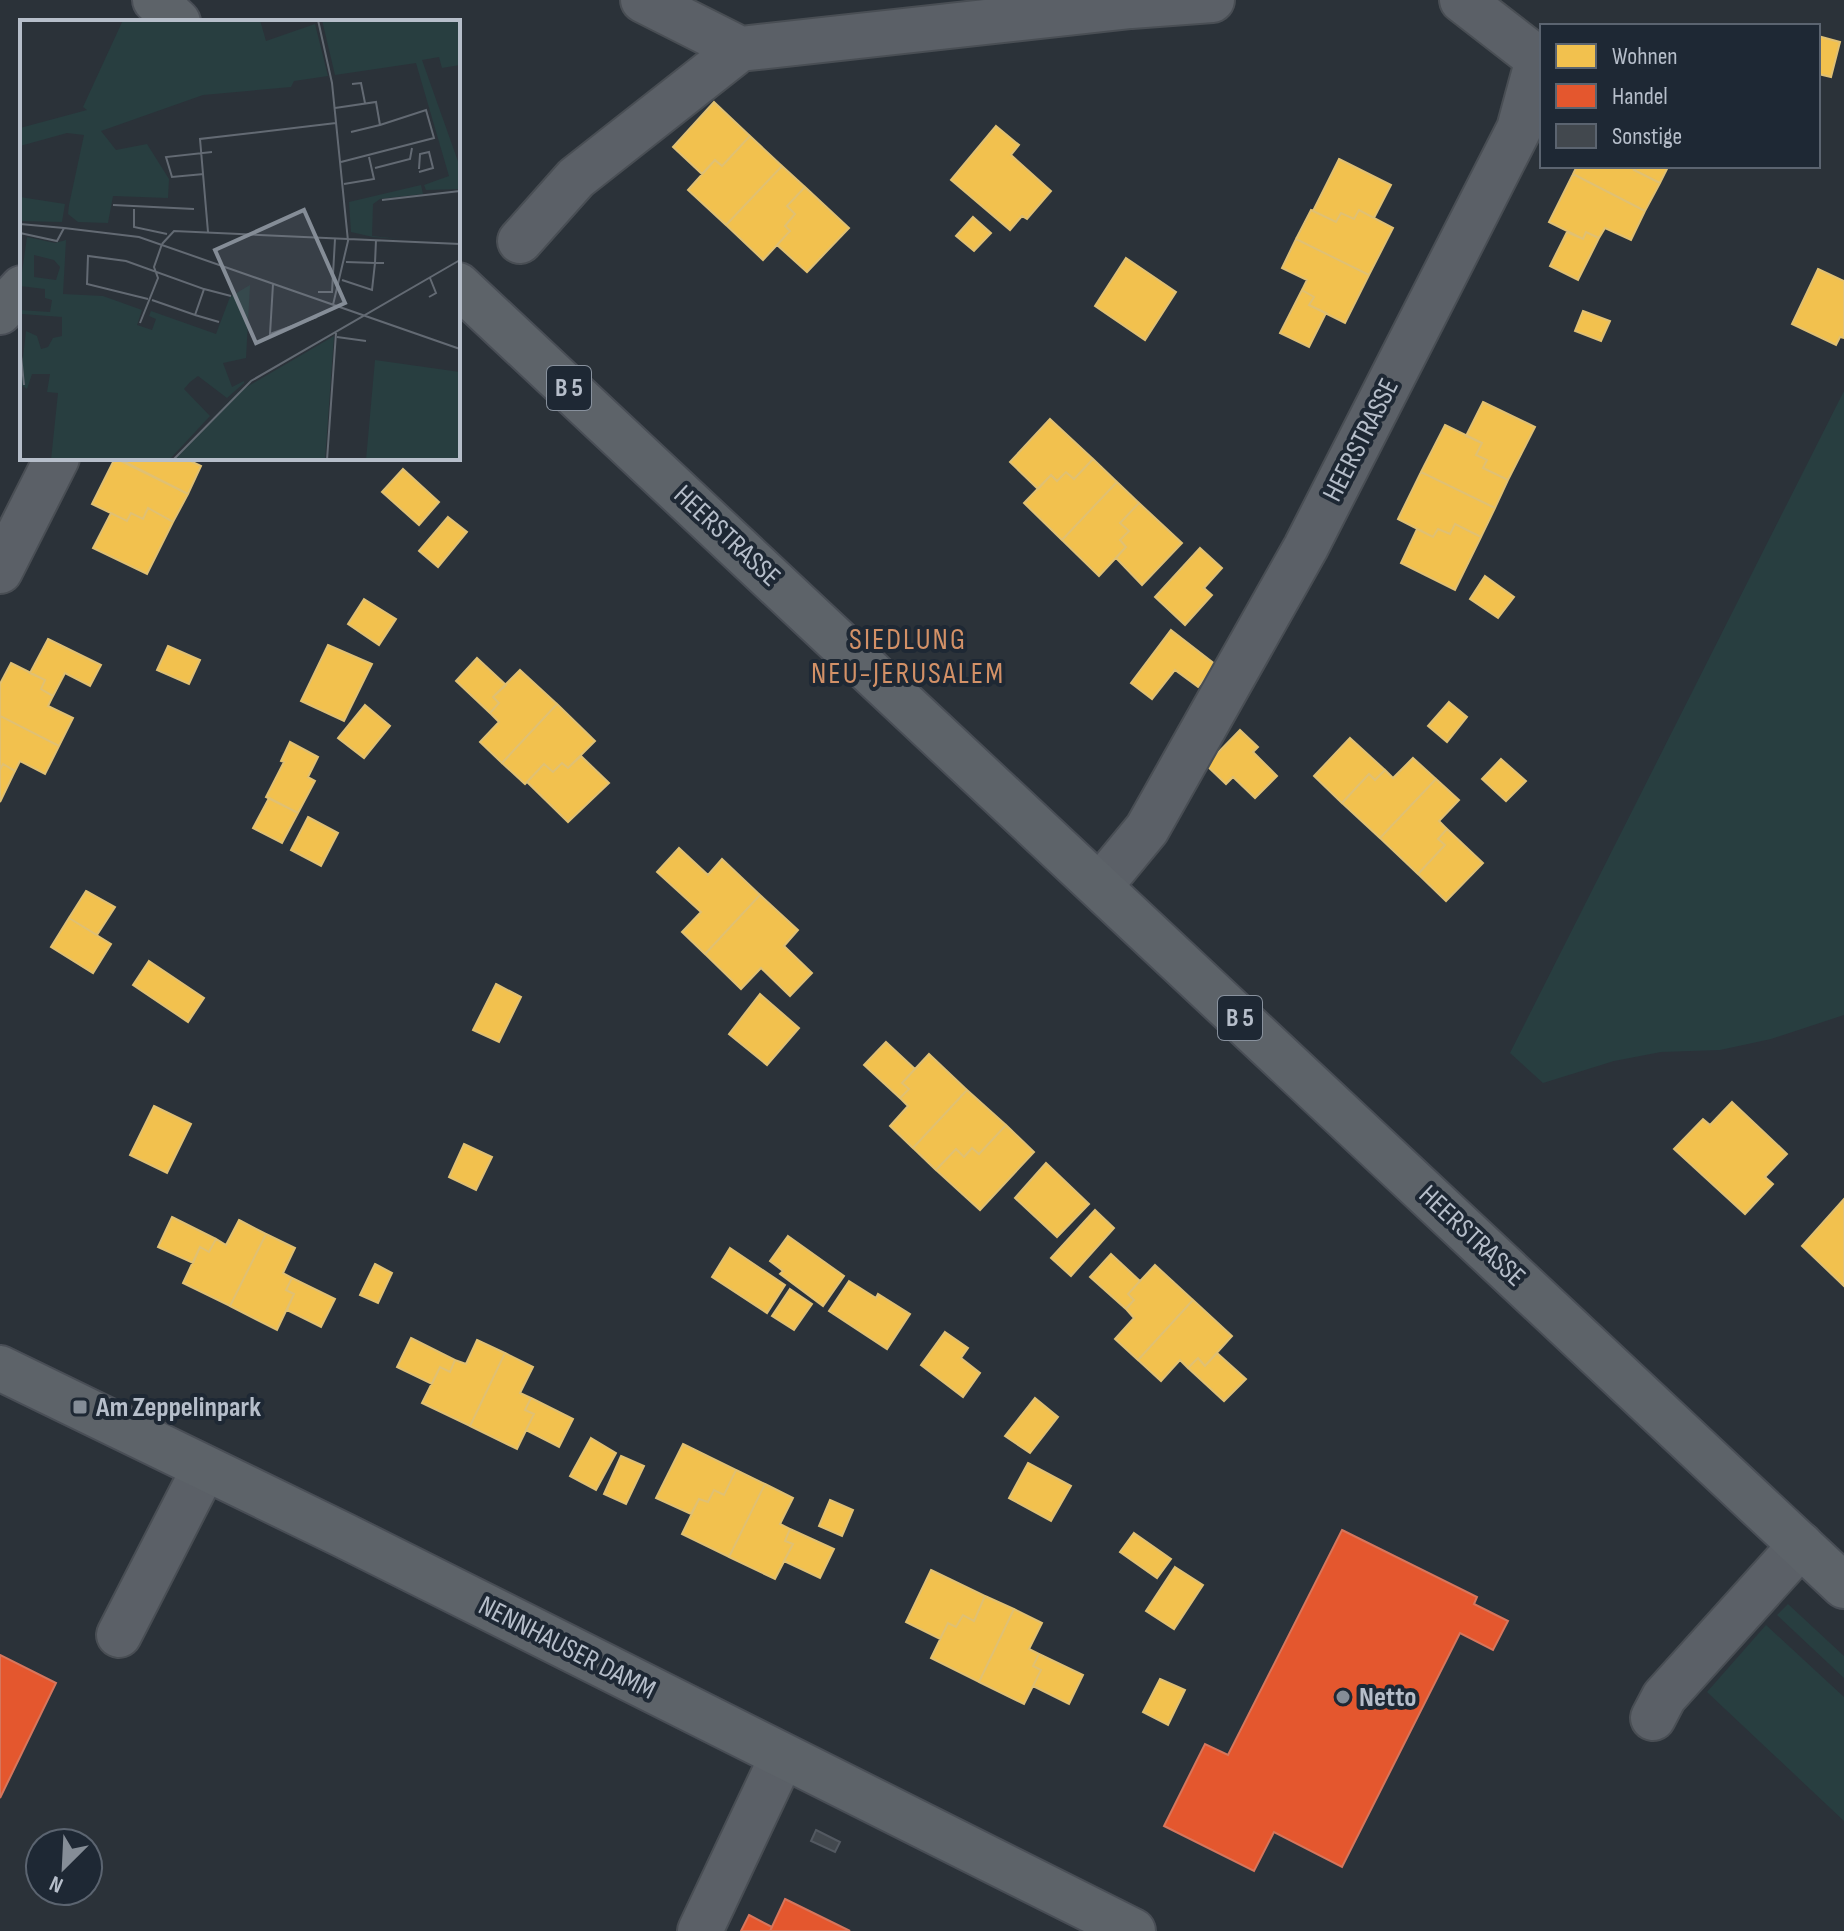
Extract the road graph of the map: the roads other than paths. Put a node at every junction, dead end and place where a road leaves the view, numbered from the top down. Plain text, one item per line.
1 (155, 0) edge
2 (643, 0) edge
3 (1212, 0) edge
4 (1462, 0) edge
5 (176, 20) edge
6 (740, 49) junction
7 (520, 241) dead end
8 (460, 287) edge
9 (20, 290) edge
10 (0, 312) edge
11 (56, 460) edge
12 (0, 571) edge
13 (1100, 886) junction
14 (0, 1368) edge
15 (204, 1469) junction
16 (1801, 1545) junction
17 (1844, 1586) edge
18 (119, 1635) dead end
19 (1653, 1718) dead end
20 (782, 1757) junction
21 (700, 1931) edge
22 (1133, 1931) edge

1 - 5 main road
2 - 6 lane
3 - 6 lane
4 - 13 lane, HEERSTRASSE
6 - 7 lane
8 - 13 main road, HEERSTRASSE / B 5
9 - 10 main road
11 - 12 lane
13 - 16 main road, HEERSTRASSE / B 5
14 - 15 main road, NENNHAUSER DAMM
15 - 18 lane
15 - 20 main road, NENNHAUSER DAMM
16 - 17 main road, HEERSTRASSE / B 5
16 - 19 lane
20 - 21 lane
20 - 22 main road, NENNHAUSER DAMM

